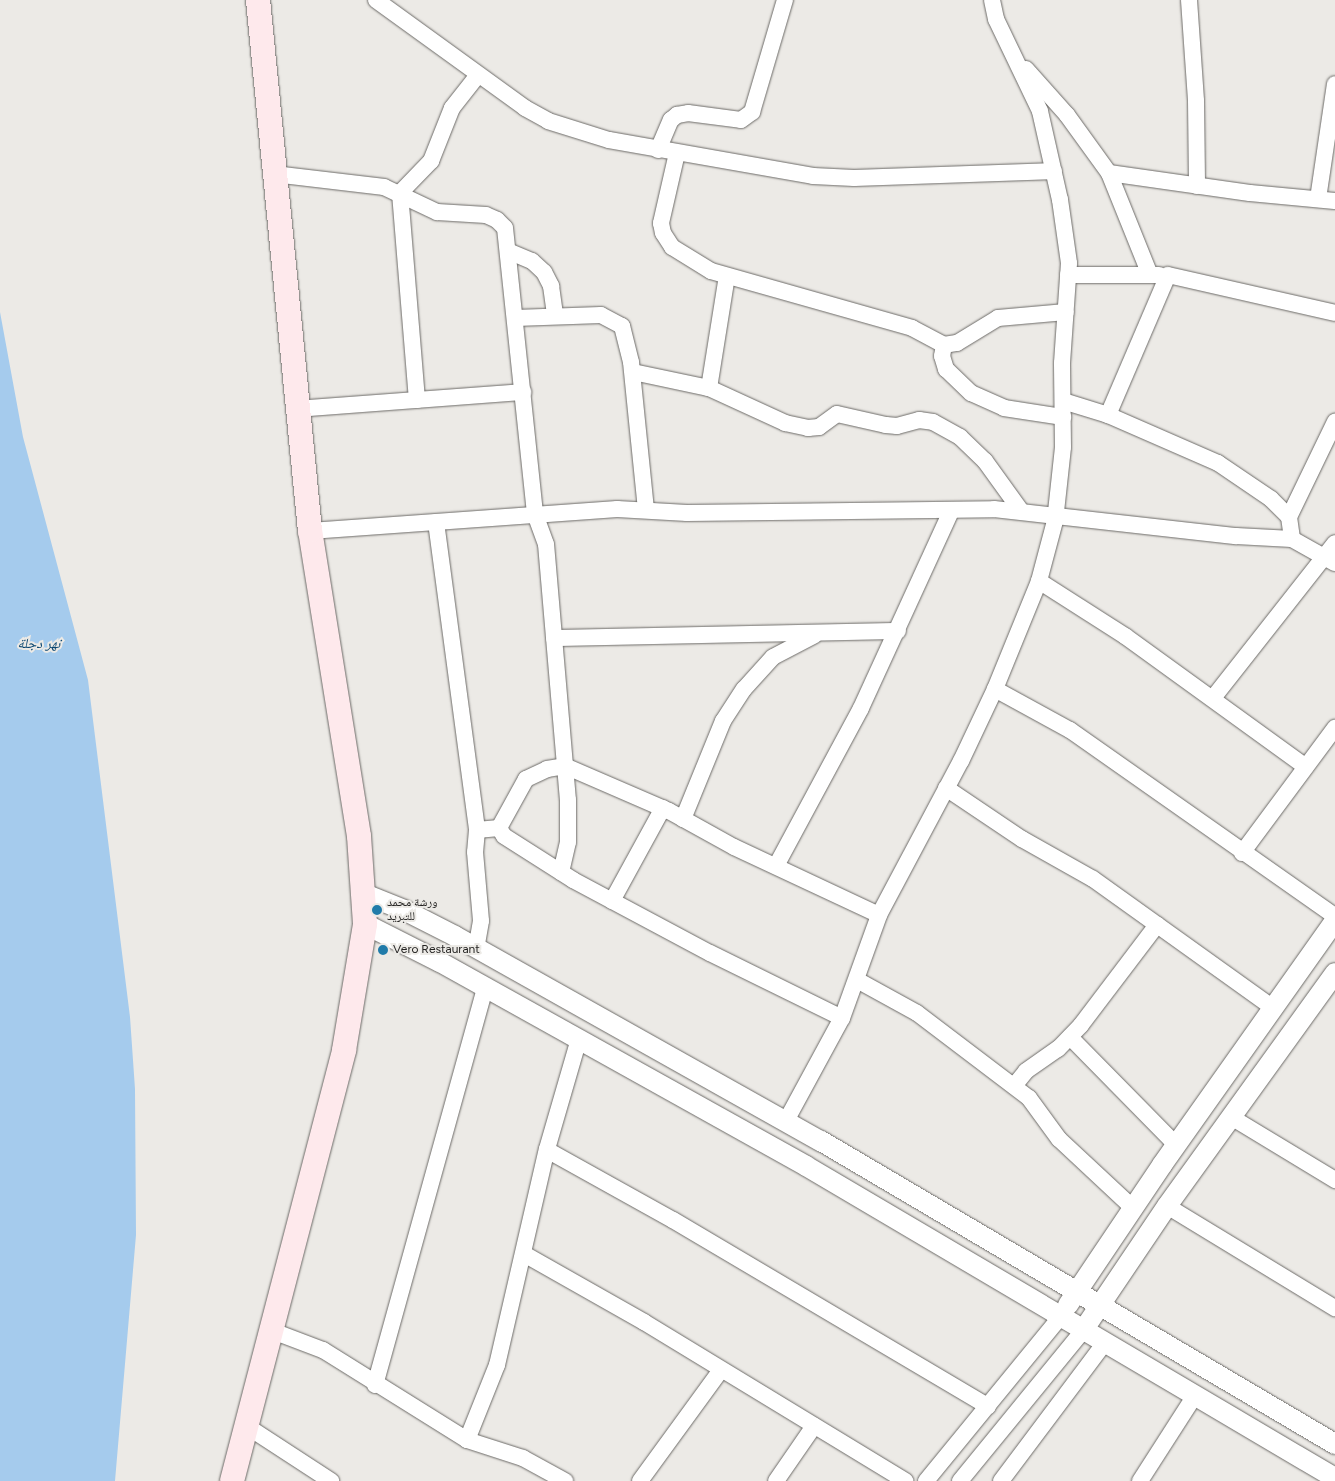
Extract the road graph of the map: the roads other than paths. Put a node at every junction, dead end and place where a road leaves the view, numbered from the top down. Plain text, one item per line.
1 (258, 0) edge
2 (376, 0) edge
3 (785, 0) edge
4 (992, 0) edge
5 (1189, 0) edge
6 (1018, 60) junction
7 (478, 75) junction
8 (1335, 84) edge
9 (658, 150) junction
10 (677, 153) junction
11 (1054, 171) junction
12 (1109, 173) junction
13 (274, 174) junction
14 (1197, 186) junction
15 (400, 193) junction
16 (1318, 199) junction
17 (1335, 200) edge
18 (508, 251) junction
19 (1068, 275) junction
20 (1150, 275) junction
21 (1168, 275) junction
22 (727, 276) junction
23 (1066, 312) junction
24 (1335, 313) edge
25 (555, 316) junction
26 (515, 318) junction
27 (944, 345) junction
28 (633, 372) junction
29 (709, 388) junction
30 (523, 392) junction
31 (417, 400) junction
32 (297, 409) junction
33 (1063, 409) junction
34 (1108, 415) junction
35 (1335, 422) edge
36 (646, 509) junction
37 (951, 511) junction
38 (1021, 511) junction
39 (535, 514) junction
40 (1056, 514) junction
41 (1290, 517) junction
42 (436, 522) junction
43 (310, 531) junction
44 (1292, 538) junction
45 (1332, 554) edge
46 (1039, 581) junction
47 (898, 631) junction
48 (819, 633) junction
49 (554, 638) junction
50 (994, 689) junction
51 (1213, 698) junction
52 (1335, 728) edge
53 (565, 766) junction
54 (1306, 767) junction
55 (946, 788) junction
56 (663, 808) junction
57 (682, 819) junction
58 (499, 828) junction
59 (477, 830) junction
60 (1242, 853) junction
61 (776, 866) junction
62 (561, 872) junction
63 (362, 893) junction
64 (612, 901) junction
65 (879, 915) junction
66 (1335, 916) edge
67 (1335, 921) edge
68 (365, 924) junction
69 (1157, 925) junction
70 (476, 948) junction
71 (1335, 973) edge
72 (856, 980) junction
73 (485, 988) junction
74 (1273, 1008) junction
75 (842, 1018) junction
76 (1070, 1037) junction
77 (579, 1040) junction
78 (1014, 1086) junction
79 (1232, 1116) junction
80 (786, 1121) junction
81 (1176, 1145) junction
82 (547, 1150) junction
83 (1335, 1180) edge
84 (1167, 1206) junction
85 (1133, 1208) junction
86 (524, 1254) junction
87 (1076, 1293) junction
88 (1100, 1307) junction
89 (1335, 1308) edge
90 (1060, 1317) junction
91 (270, 1330) junction
92 (1082, 1332) junction
93 (1104, 1344) junction
94 (721, 1370) junction
95 (376, 1386) junction
96 (1194, 1397) junction
97 (988, 1406) junction
98 (245, 1426) junction
99 (814, 1426) junction
100 (467, 1440) junction
101 (1335, 1444) edge
102 (1335, 1478) edge
103 (232, 1481) edge
104 (331, 1481) edge
105 (565, 1481) edge
106 (640, 1481) edge
107 (776, 1481) edge
108 (905, 1481) edge
109 (926, 1481) edge
110 (960, 1481) edge
111 (1001, 1481) edge
112 (1140, 1481) edge

1 - 13 main road
2 - 7 street
3 - 9 street
4 - 6 street
5 - 14 street
6 - 11 street
6 - 12 street
7 - 9 street
7 - 15 street
8 - 16 street
9 - 10 street
10 - 11 street
10 - 22 street
11 - 19 street
12 - 14 street
12 - 20 street
13 - 15 street
13 - 32 main road
14 - 16 street
15 - 18 street
15 - 31 street
16 - 17 street
18 - 25 street
18 - 26 street
19 - 20 street
19 - 23 street
20 - 21 street
21 - 24 street
21 - 34 street
22 - 27 street
22 - 29 street
23 - 27 street
23 - 33 street
25 - 26 street
25 - 28 street
26 - 30 street
27 - 33 street
28 - 29 street
28 - 36 street
29 - 38 street
30 - 31 street
30 - 39 street
31 - 32 street
32 - 43 main road
33 - 34 street
33 - 40 street
34 - 41 street
35 - 41 street
36 - 37 street
36 - 39 street
37 - 38 street
37 - 47 street
38 - 40 street
39 - 42 street
39 - 49 street
40 - 44 street
40 - 46 street
41 - 44 street
42 - 43 street
42 - 59 street
43 - 63 main road
44 - 45 street
45 - 51 street
46 - 50 street
46 - 51 street
47 - 48 street
47 - 61 street
48 - 49 street
48 - 57 street
49 - 53 street
50 - 55 street
50 - 60 street
51 - 54 street
52 - 54 street
53 - 56 street
53 - 58 street
53 - 62 street
54 - 60 street
55 - 65 street
55 - 69 street
56 - 57 street
56 - 64 street
57 - 61 street
58 - 59 street
58 - 62 street
59 - 70 street
60 - 66 street
61 - 65 street
62 - 64 street
63 - 68 main road
63 - 70 street
64 - 75 street
65 - 72 street
67 - 74 street
68 - 73 street
68 - 91 main road
69 - 74 street
69 - 76 street
70 - 80 street
71 - 79 street
72 - 75 street
72 - 78 street
73 - 77 street
73 - 95 street
74 - 81 street
75 - 80 street
76 - 78 street
76 - 81 street
77 - 82 street
77 - 90 street
78 - 85 street
79 - 83 street
79 - 84 street
80 - 87 street
81 - 85 street
82 - 86 street
82 - 97 street
84 - 88 street
84 - 89 street
85 - 87 street
86 - 94 street
86 - 100 street
87 - 88 street
87 - 90 street
88 - 92 street
88 - 101 street
90 - 92 street
90 - 97 street
91 - 95 street
91 - 98 main road
92 - 93 street
92 - 110 street
93 - 96 street
93 - 111 street
94 - 99 street
94 - 106 street
95 - 100 street
96 - 102 street
96 - 112 street
97 - 109 street
98 - 103 main road
98 - 104 street
99 - 107 street
99 - 108 street
100 - 105 street

